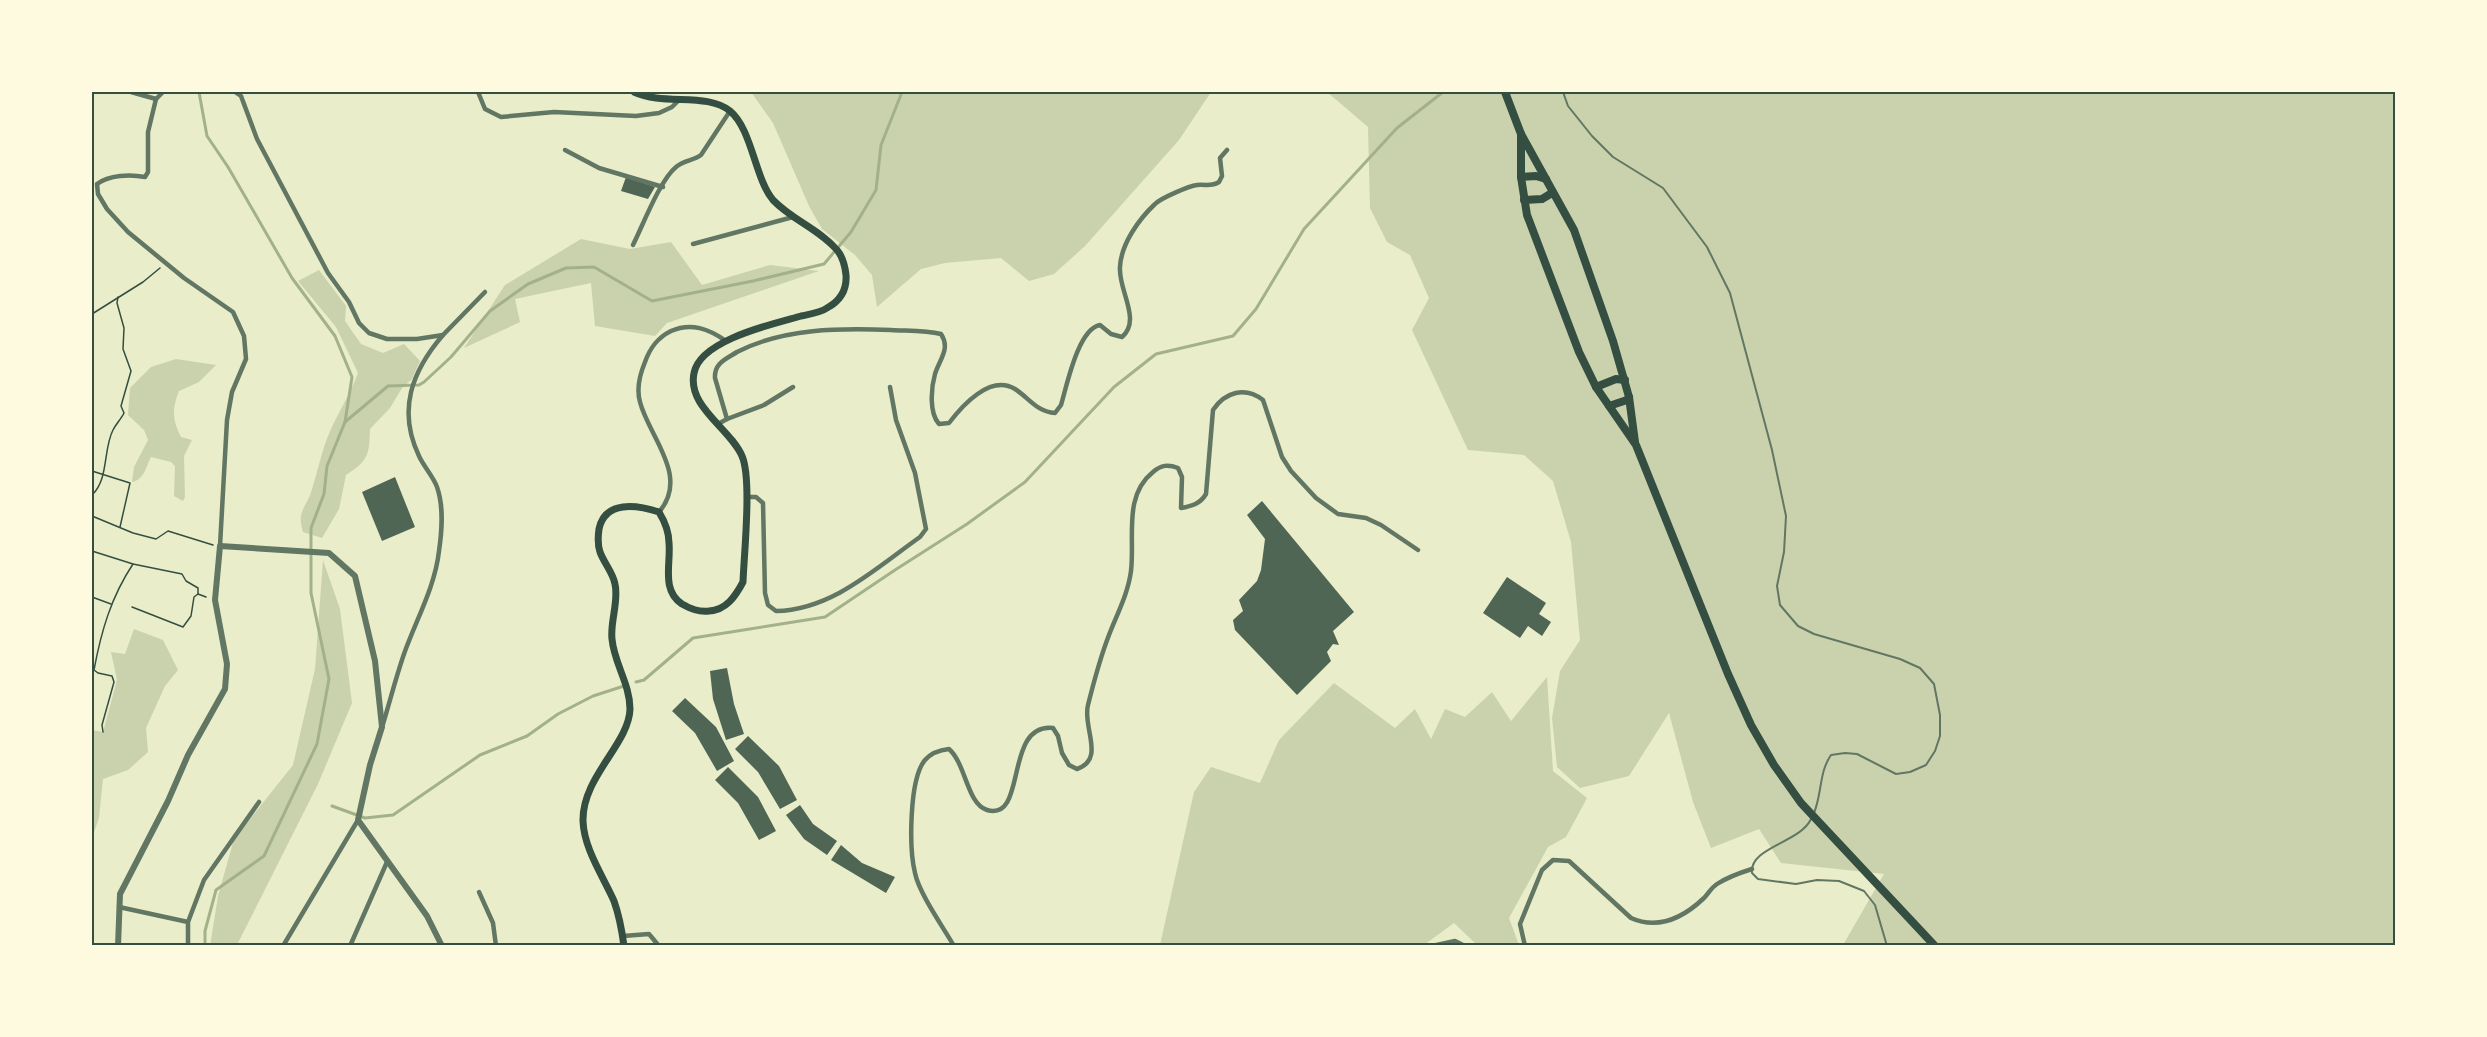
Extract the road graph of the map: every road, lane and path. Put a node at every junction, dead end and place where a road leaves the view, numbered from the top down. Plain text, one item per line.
1 (131, 92) edge
2 (163, 92) edge
3 (235, 92) edge
4 (478, 92) edge
5 (634, 92) edge
6 (1505, 92) edge
7 (1563, 92) edge
8 (156, 99) junction
9 (678, 101) junction
10 (730, 111) junction
11 (1521, 134) junction
12 (565, 150) dead end
13 (1227, 150) dead end
14 (1521, 177) junction
15 (1546, 179) junction
16 (663, 187) junction
17 (1552, 194) junction
18 (1524, 200) junction
19 (793, 217) junction
20 (693, 244) dead end
21 (633, 245) dead end
22 (166, 262) junction
23 (485, 292) dead end
24 (118, 297) junction
25 (92, 314) edge
26 (443, 335) junction
27 (726, 341) junction
28 (1624, 380) junction
29 (794, 387) dead end
30 (890, 387) dead end
31 (1596, 387) junction
32 (1629, 396) junction
33 (1609, 406) junction
34 (727, 419) junction
35 (718, 424) junction
36 (1637, 447) junction
37 (92, 471) edge
38 (102, 475) junction
39 (92, 495) edge
40 (746, 497) junction
41 (659, 512) junction
42 (92, 516) edge
43 (120, 528) junction
44 (219, 546) junction
45 (1418, 550) dead end
46 (92, 551) edge
47 (133, 564) junction
48 (198, 594) junction
49 (92, 597) edge
50 (215, 600) junction
51 (112, 604) junction
52 (132, 607) dead end
53 (93, 670) edge
54 (382, 727) junction
55 (103, 732) dead end
56 (259, 802) dead end
57 (359, 816) junction
58 (387, 862) junction
59 (1752, 869) junction
60 (479, 892) dead end
61 (119, 907) junction
62 (188, 922) junction
63 (623, 936) junction
64 (118, 945) edge
65 (188, 945) edge
66 (283, 945) edge
67 (350, 945) edge
68 (407, 945) edge
69 (414, 945) edge
70 (442, 945) edge
71 (496, 945) edge
72 (624, 945) edge
73 (658, 945) edge
74 (954, 945) edge
75 (1432, 945) edge
76 (1465, 945) edge
77 (1526, 945) edge
78 (1887, 945) edge
79 (1935, 945) edge

1 - 8 street
2 - 8 street
3 - 26 street
4 - 9 street
5 - 9 main road
6 - 11 main road
7 - 59 lane
8 - 22 street
9 - 10 main road
10 - 16 street
10 - 19 main road
11 - 14 main road
11 - 15 main road
12 - 16 street
13 - 34 street
14 - 15 main road
14 - 18 main road
15 - 17 main road
16 - 21 street
17 - 18 main road
17 - 28 main road
18 - 31 main road
19 - 20 street
19 - 27 main road
22 - 24 path
22 - 44 street
23 - 26 street
24 - 25 path
24 - 38 path
26 - 54 street
27 - 35 main road
27 - 41 street
28 - 31 main road
28 - 32 main road
29 - 34 street
30 - 40 street
31 - 33 main road
32 - 33 main road
32 - 36 main road
33 - 36 main road
34 - 35 street
35 - 40 main road
36 - 79 main road
37 - 38 path
38 - 39 path
38 - 43 path
40 - 41 main road
41 - 63 main road
42 - 43 path
43 - 44 path
44 - 50 street
44 - 54 street
45 - 74 street
46 - 47 path
47 - 48 path
47 - 51 path
48 - 50 path
48 - 52 path
49 - 51 path
50 - 61 street
51 - 53 path
53 - 55 path
54 - 57 street
56 - 62 street
57 - 58 street
57 - 66 street
58 - 67 street
58 - 70 street
59 - 77 street
59 - 78 lane
60 - 71 street
61 - 62 street
61 - 64 street
62 - 65 street
63 - 72 main road
63 - 73 street
68 - 69 street
75 - 76 street

